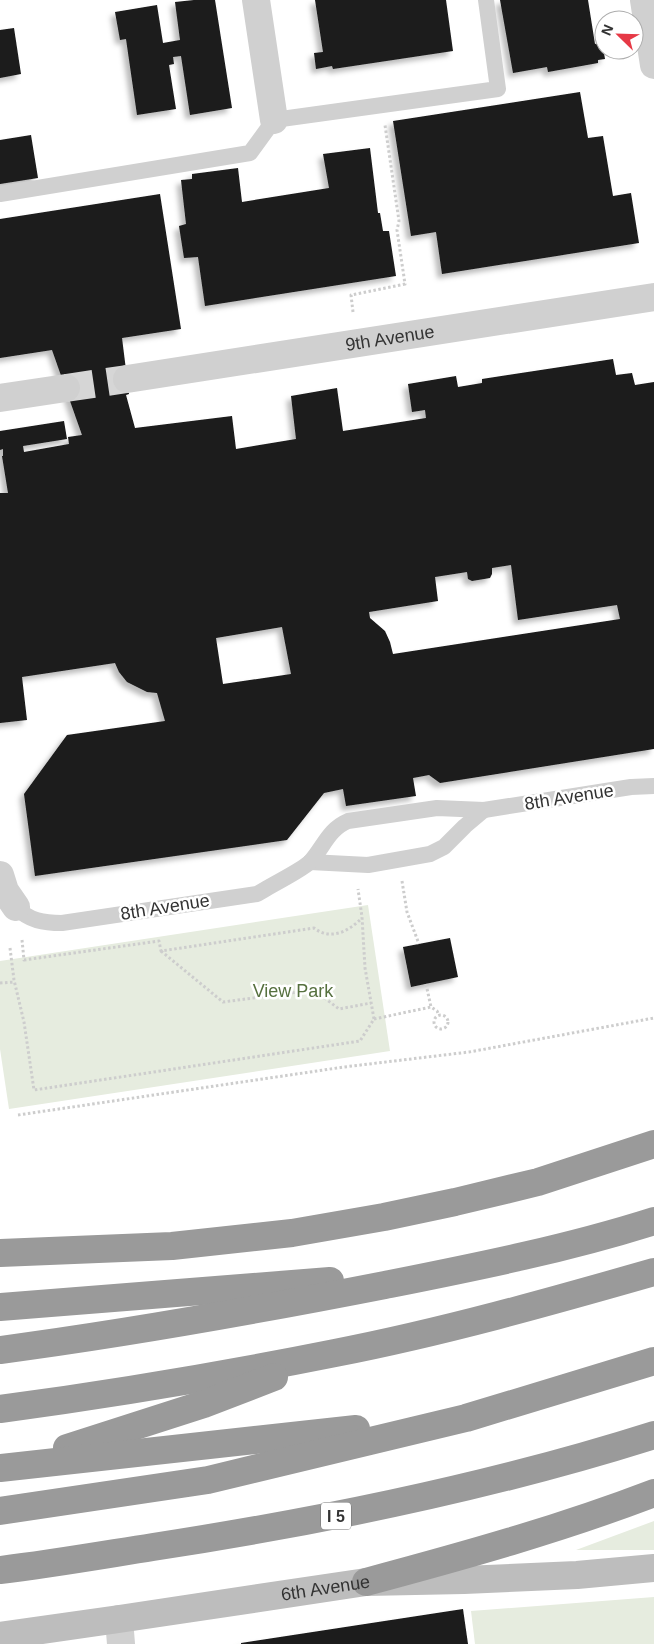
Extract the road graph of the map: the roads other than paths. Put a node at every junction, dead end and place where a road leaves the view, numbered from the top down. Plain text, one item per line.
1 (256, 0) edge
2 (486, 0) edge
3 (644, 0) edge
4 (654, 64) edge
5 (274, 120) junction
6 (0, 194) edge
7 (654, 297) edge
8 (127, 379) tunnel mouth
9 (66, 388) tunnel mouth
10 (0, 398) edge
11 (654, 786) edge
12 (484, 810) junction
13 (310, 862) junction
14 (0, 875) edge
15 (16, 907) joint
16 (654, 1144) edge
17 (654, 1221) edge
18 (0, 1253) edge
19 (451, 1271) junction
20 (654, 1272) edge
21 (0, 1307) edge
22 (0, 1350) edge
23 (336, 1353) junction
24 (654, 1361) edge
25 (0, 1409) edge
26 (466, 1418) junction
27 (654, 1435) edge
28 (0, 1466) edge
29 (654, 1493) edge
30 (1, 1511) edge
31 (654, 1568) edge
32 (6, 1569) edge
33 (366, 1582) junction
34 (120, 1632) edge
35 (0, 1636) edge

1 - 5 street
2 - 5 lane
3 - 4 street
5 - 6 lane
7 - 8 street, 9th Avenue
9 - 10 street
11 - 12 lane, 8th Avenue
12 - 13 lane
12 - 13 lane, 8th Avenue
13 - 15 lane, 8th Avenue
14 - 15 street
16 - 18 highway
17 - 19 highway
19 - 21 highway
19 - 22 highway
20 - 23 highway
23 - 25 highway
23 - 28 highway
24 - 26 highway
26 - 28 highway
26 - 30 highway
27 - 32 highway, I 5
29 - 33 highway
31 - 33 main road, 6th Avenue
33 - 34 main road, 6th Avenue
34 - 35 main road, 6th Avenue

